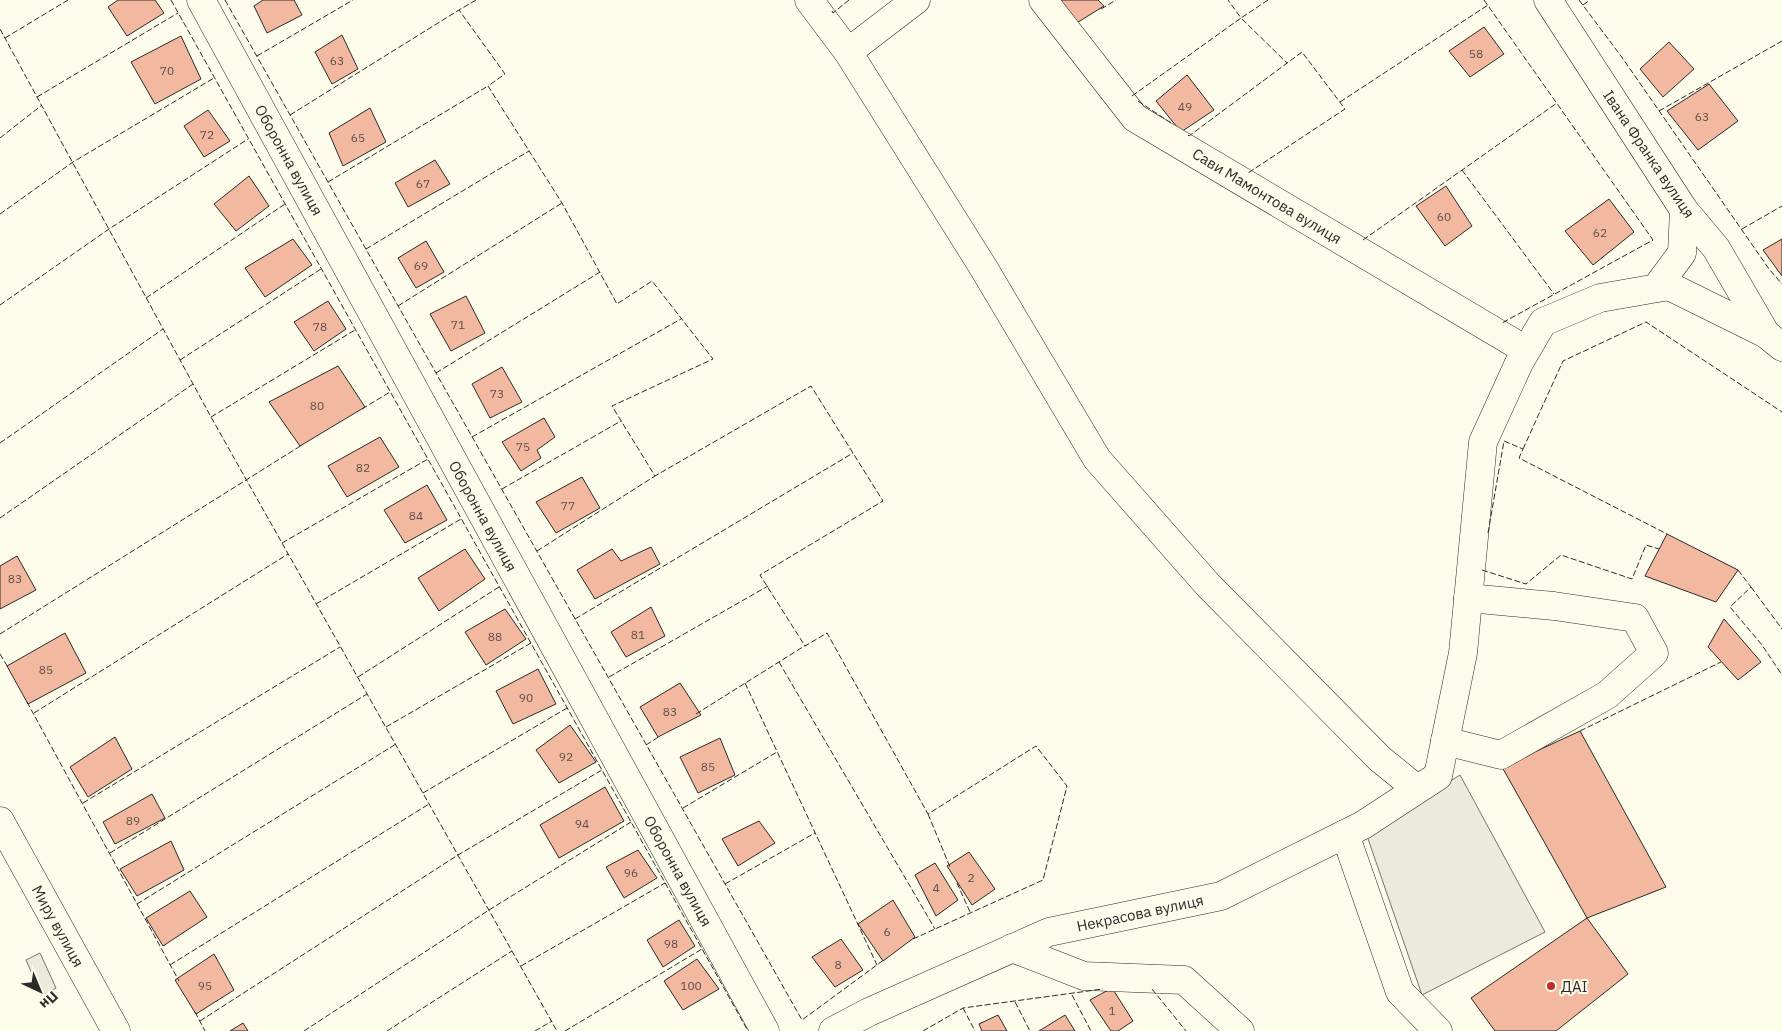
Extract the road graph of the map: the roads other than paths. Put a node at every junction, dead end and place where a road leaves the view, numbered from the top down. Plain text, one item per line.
1 (201, 0) edge
2 (809, 0) edge
3 (916, 0) edge
4 (1043, 0) edge
5 (1548, 0) edge
6 (848, 52) junction
7 (1684, 210) junction
8 (1656, 288) junction
9 (1774, 340) edge
10 (1526, 350) junction
11 (1468, 598) junction
12 (1445, 741) junction
13 (1427, 783) junction
14 (0, 821) edge
15 (1345, 834) junction
16 (1012, 948) junction
17 (116, 1031) edge
18 (765, 1031) edge
19 (833, 1031) edge
20 (1240, 1031) edge
21 (1438, 1031) edge

1 - 18 street, Оборонна вулиця
2 - 6 street
3 - 6 street
4 - 10 street, Сави Мамонтова вулиця
5 - 7 street, Івана Франка вулиця
6 - 13 street
7 - 8 street
7 - 9 street, Івана Франка вулиця
8 - 9 street
8 - 10 street
10 - 11 street
11 - 12 street
11 - 12 street
12 - 13 street
13 - 15 street, Некрасова вулиця
14 - 17 street, Миру вулиця
15 - 16 street, Некрасова вулиця
15 - 21 street
16 - 19 street, Некрасова вулиця
16 - 20 street

